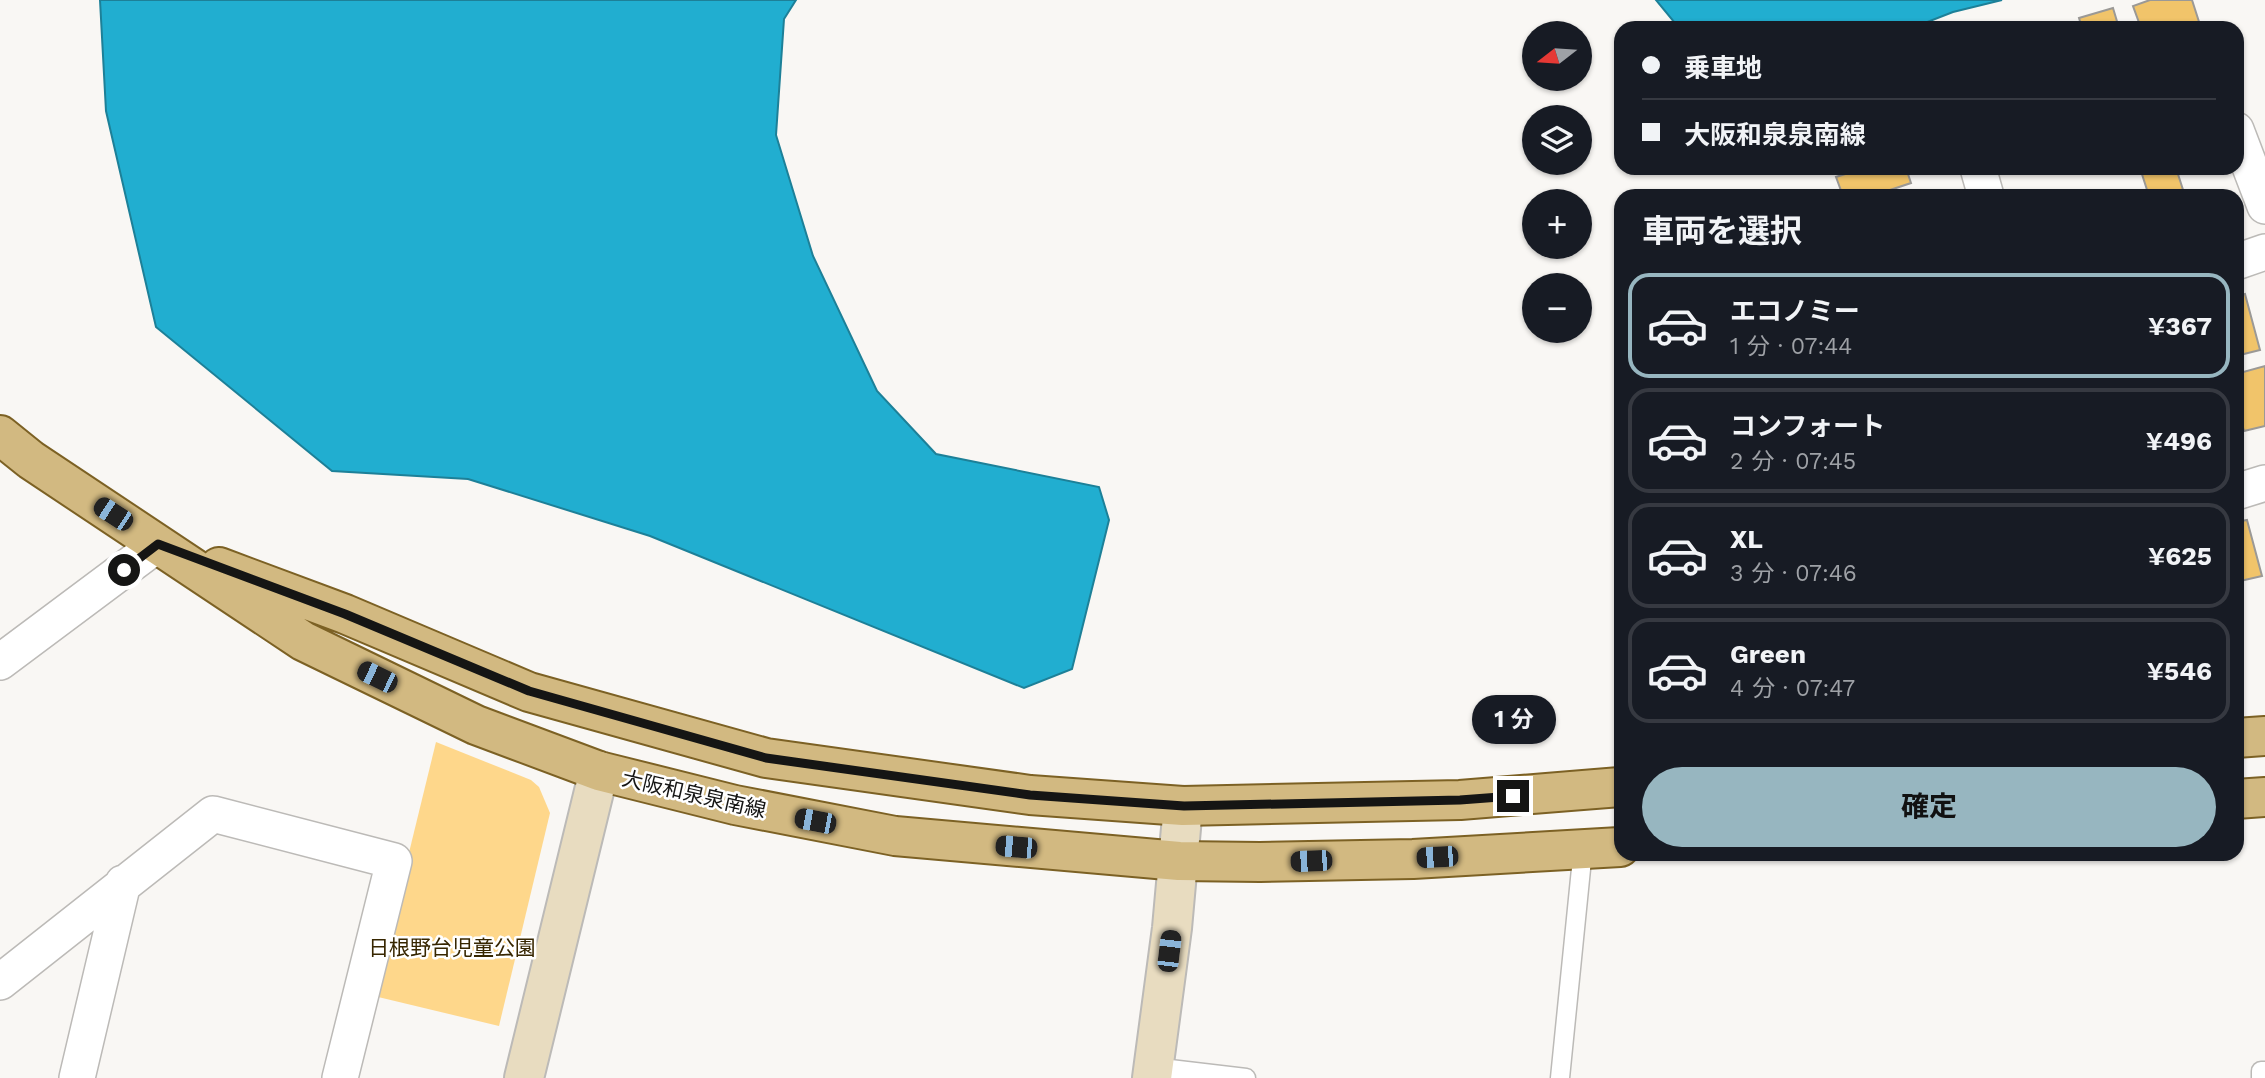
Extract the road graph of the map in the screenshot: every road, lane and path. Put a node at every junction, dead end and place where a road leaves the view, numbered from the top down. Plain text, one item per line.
1 (2244, 151) edge
2 (2265, 206) edge
3 (2265, 252) edge
4 (2244, 259) edge
5 (0, 435) edge
6 (2265, 483) edge
7 (2244, 490) edge
8 (158, 544) junction
9 (0, 662) edge
10 (2265, 736) edge
11 (2244, 737) edge
12 (598, 771) junction
13 (1614, 788) edge
14 (2265, 797) edge
15 (2244, 798) edge
16 (1184, 806) junction
17 (1614, 847) edge
18 (1583, 849) junction
19 (1179, 861) junction
20 (123, 883) junction
21 (0, 982) edge
22 (1152, 1073) edge
23 (77, 1078) edge
24 (340, 1078) edge
25 (524, 1078) edge
26 (1246, 1078) edge
27 (1560, 1078) edge

1 - 2 street
3 - 4 street
5 - 8 main road, 大阪和泉泉南線
6 - 7 street
8 - 9 street
8 - 12 main road, 大阪和泉泉南線
8 - 16 main road, 大阪和泉泉南線
10 - 11 main road
12 - 19 main road, 大阪和泉泉南線
12 - 25 street
13 - 16 main road, 大阪和泉泉南線
14 - 15 main road
16 - 19 street
17 - 18 main road, 大阪和泉泉南線
18 - 19 main road, 大阪和泉泉南線
18 - 27 lane
19 - 22 street
20 - 21 street
20 - 23 street
20 - 24 street
22 - 26 lane

